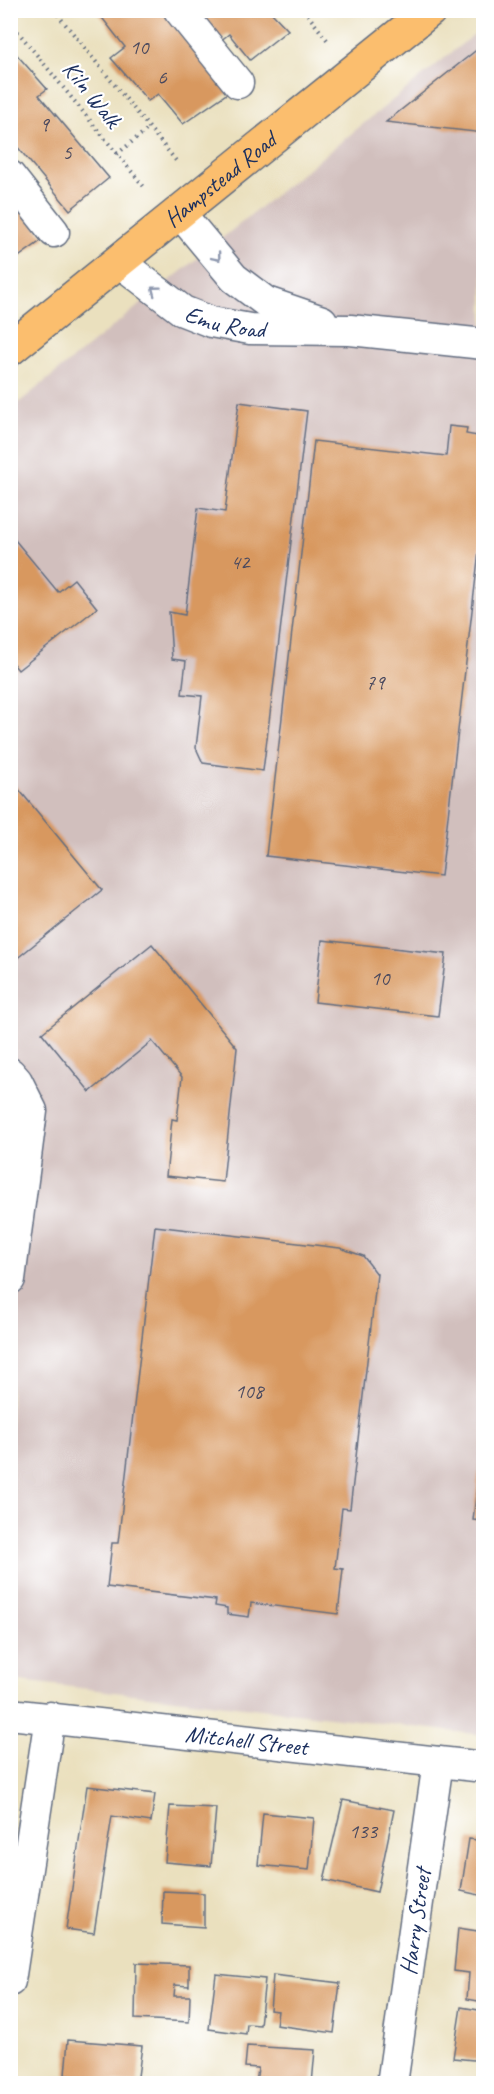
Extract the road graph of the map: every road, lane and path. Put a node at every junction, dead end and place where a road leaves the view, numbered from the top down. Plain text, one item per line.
1 (54, 10) edge
2 (179, 10) edge
3 (304, 10) edge
4 (430, 10) edge
5 (10, 22) edge
6 (328, 40) dead end
7 (238, 83) dead end
8 (150, 128) junction
9 (117, 154) junction
10 (177, 162) dead end
11 (10, 176) edge
12 (145, 188) dead end
13 (179, 212) junction
14 (54, 232) dead end
15 (117, 261) junction
16 (350, 330) junction
17 (483, 344) edge
18 (10, 349) edge
19 (10, 1073) edge
20 (10, 1279) edge
21 (10, 1714) edge
22 (50, 1718) junction
23 (438, 1762) junction
24 (483, 1767) edge
25 (10, 1981) edge
26 (392, 2084) edge

1 - 8 path, Kiln Walk
2 - 7 street
3 - 6 path
4 - 13 main road, Hampstead Road
5 - 9 path, Kiln Walk
8 - 9 path
8 - 10 path, Kiln Walk
9 - 12 path, Kiln Walk
11 - 14 street
13 - 15 main road, Hampstead Road
13 -> 16 street, Emu Road
16 -> 15 street, Emu Road
15 - 18 main road, Hampstead Road
16 - 17 street, Emu Road
19 - 20 street
21 - 22 street, Mitchell Street
22 - 23 street, Mitchell Street
22 - 25 street
23 - 24 street, Mitchell Street
23 - 26 street, Harry Street

